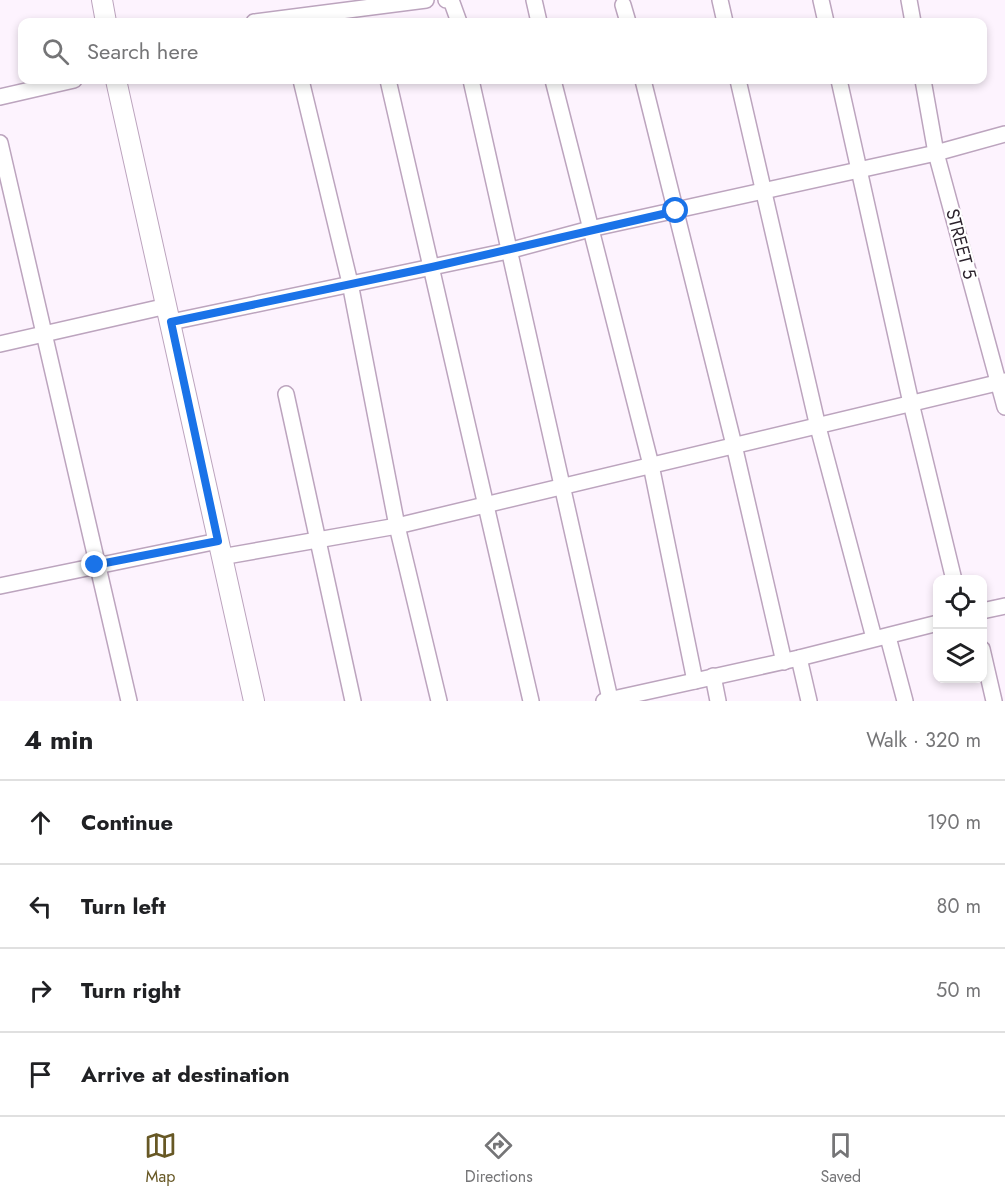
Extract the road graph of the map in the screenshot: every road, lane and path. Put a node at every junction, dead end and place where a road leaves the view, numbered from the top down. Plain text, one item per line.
1 (102, 0) edge
2 (426, 0) edge
3 (446, 0) edge
4 (534, 0) edge
5 (720, 0) edge
6 (821, 0) edge
7 (909, 0) edge
8 (623, 4) dead end
9 (371, 7) junction
10 (105, 18) edge
11 (300, 18) edge
12 (374, 18) edge
13 (458, 18) edge
14 (538, 18) edge
15 (627, 18) edge
16 (724, 18) edge
17 (825, 18) edge
18 (912, 18) edge
19 (57, 84) edge
20 (117, 84) edge
21 (302, 84) edge
22 (389, 84) edge
23 (472, 84) edge
24 (554, 84) edge
25 (644, 84) edge
26 (739, 84) edge
27 (840, 84) edge
28 (924, 84) edge
29 (0, 97) edge
30 (1005, 134) edge
31 (0, 142) edge
32 (936, 153) junction
33 (859, 169) junction
34 (763, 191) junction
35 (676, 211) junction
36 (590, 229) junction
37 (508, 251) junction
38 (432, 267) junction
39 (350, 283) junction
40 (169, 314) junction
41 (44, 334) junction
42 (0, 344) edge
43 (1002, 382) edge
44 (286, 394) dead end
45 (911, 403) junction
46 (1005, 407) edge
47 (818, 427) junction
48 (734, 445) junction
49 (651, 465) junction
50 (562, 486) junction
51 (486, 505) junction
52 (397, 526) junction
53 (318, 540) junction
54 (220, 549) junction
55 (95, 565) junction
56 (953, 575) edge
57 (0, 586) edge
58 (1005, 606) edge
59 (987, 610) edge
60 (933, 624) edge
61 (881, 637) junction
62 (799, 658) junction
63 (784, 662) junction
64 (987, 673) edge
65 (713, 676) junction
66 (695, 681) junction
67 (607, 700) edge
68 (129, 701) edge
69 (254, 701) edge
70 (353, 701) edge
71 (439, 701) edge
72 (531, 701) edge
73 (718, 701) edge
74 (809, 701) edge
75 (904, 701) edge
76 (993, 701) edge

1 - 10 street
2 - 9 street
3 - 13 street
4 - 14 street
5 - 16 street
6 - 17 street
7 - 18 street
8 - 15 street
9 - 11 street
9 - 12 street
19 - 29 street
20 - 40 street
21 - 39 street
22 - 38 street
23 - 37 street
24 - 36 street
25 - 35 street
26 - 34 street
27 - 33 street
28 - 32 street, STREET 5
30 - 32 street
31 - 41 street
32 - 33 street
32 - 43 street, STREET 5
33 - 34 street
33 - 45 street
34 - 35 street
34 - 47 street
35 - 36 street
35 - 48 street
36 - 37 street
36 - 49 street
37 - 38 street
37 - 50 street
38 - 39 street
38 - 51 street
39 - 40 street
39 - 52 street
40 - 41 street
40 - 54 street
41 - 42 street
41 - 55 street
43 - 45 street
43 - 46 street, STREET 5
44 - 53 street
45 - 47 street
45 - 56 street
47 - 48 street
47 - 61 street
48 - 49 street
48 - 63 street
49 - 50 street
49 - 66 street
50 - 51 street
50 - 67 street
51 - 52 street
51 - 72 street
52 - 53 street
52 - 71 street
53 - 54 street
53 - 70 street
54 - 55 street
54 - 69 street
55 - 57 street
55 - 68 street
58 - 59 street
60 - 61 street
61 - 62 street
61 - 75 street
62 - 63 street
62 - 74 street
63 - 65 street
64 - 76 street
65 - 66 street
65 - 73 street
66 - 67 street

